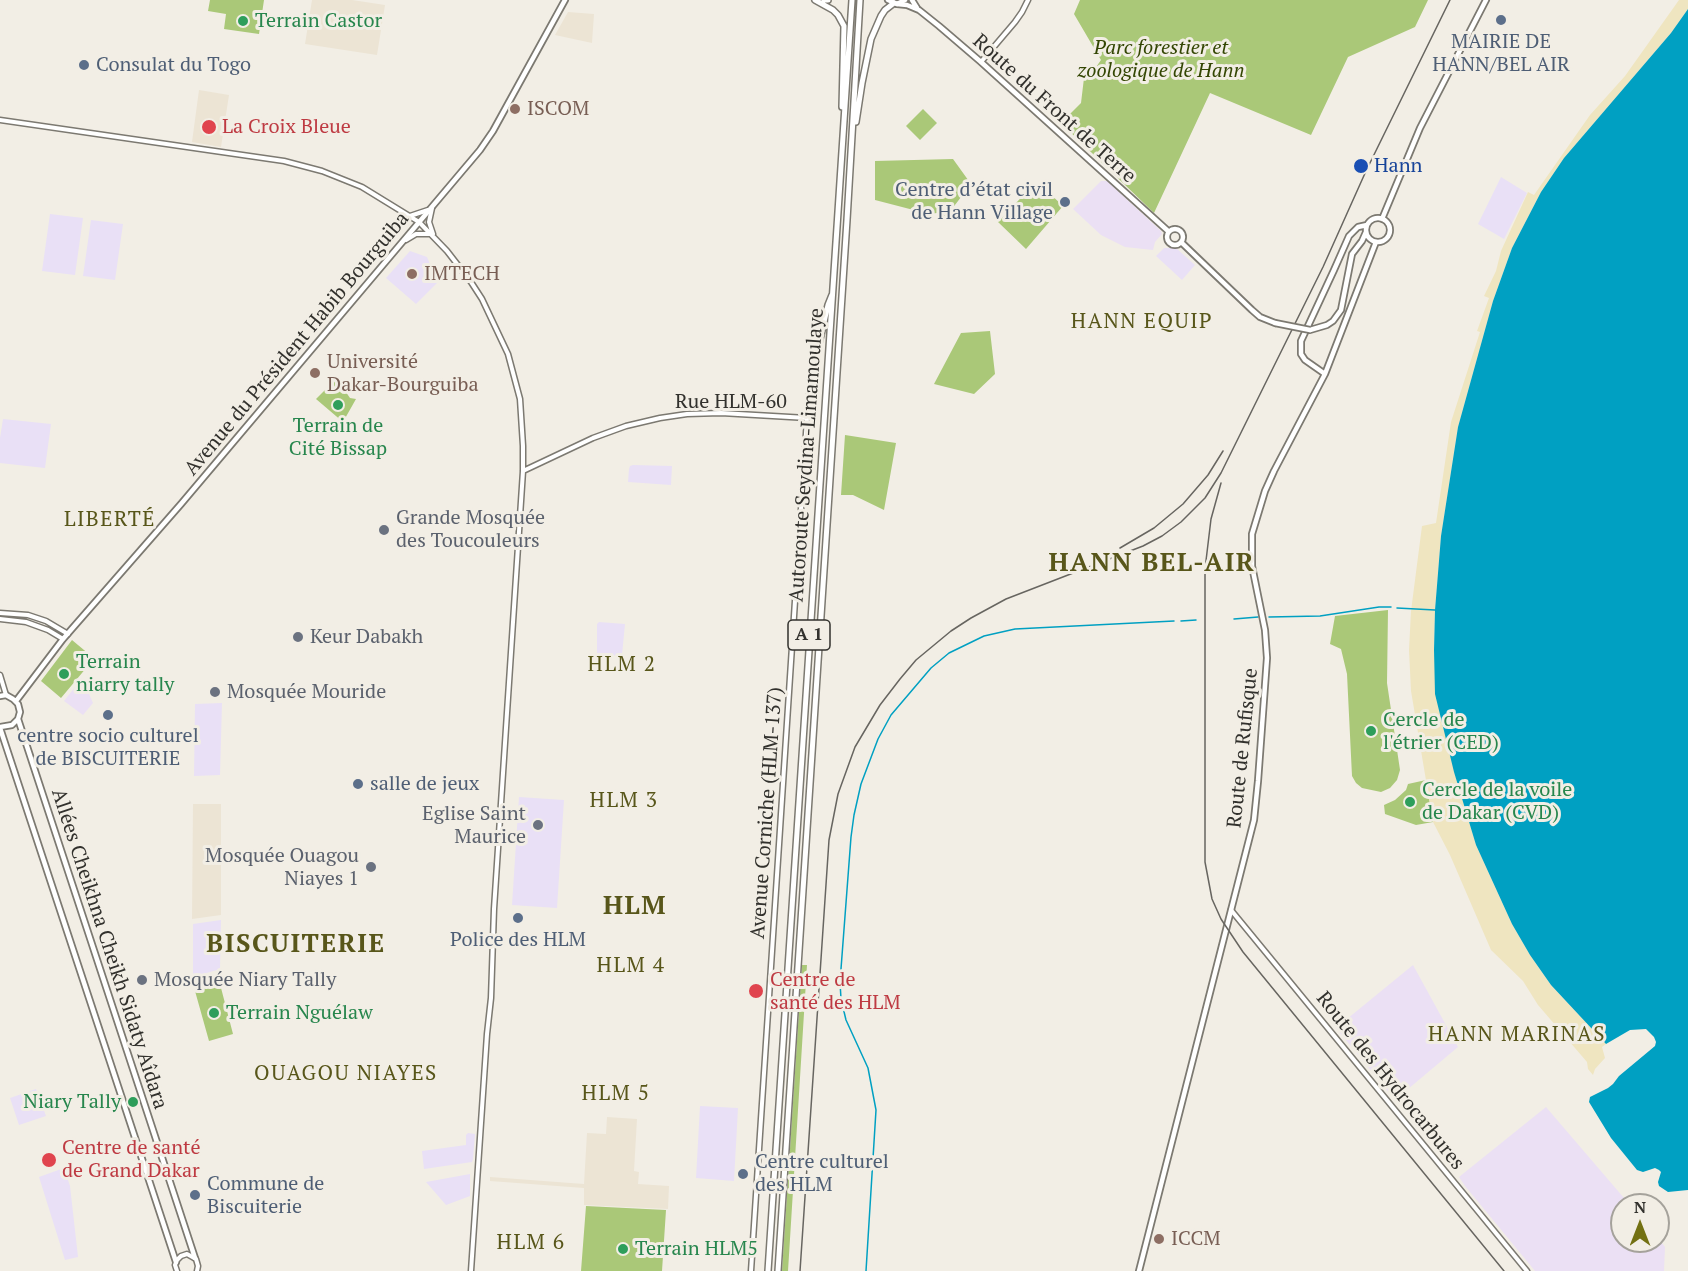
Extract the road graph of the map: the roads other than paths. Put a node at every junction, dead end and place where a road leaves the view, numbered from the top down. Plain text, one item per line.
1 (565, 0) edge
2 (815, 0) edge
3 (852, 0) edge
4 (860, 0) edge
5 (905, 0) edge
6 (912, 0) edge
7 (1028, 0) edge
8 (1486, 0) edge
9 (893, 2) edge
10 (919, 10) junction
11 (981, 62) junction
12 (0, 120) edge
13 (843, 133) junction
14 (853, 135) junction
15 (432, 208) junction
16 (410, 216) junction
17 (1382, 219) junction
18 (419, 222) junction
19 (1367, 225) junction
20 (1168, 231) junction
21 (1366, 232) junction
22 (433, 236) junction
23 (403, 241) junction
24 (1362, 241) junction
25 (1373, 241) junction
26 (1181, 242) junction
27 (834, 290) junction
28 (1325, 374) junction
29 (807, 418) junction
30 (523, 471) junction
31 (0, 613) edge
32 (0, 619) edge
33 (68, 634) junction
34 (63, 639) junction
35 (0, 675) edge
36 (0, 696) edge
37 (11, 698) junction
38 (18, 719) junction
39 (0, 728) edge
40 (1231, 910) junction
41 (195, 1257) junction
42 (176, 1262) junction
43 (197, 1268) edge
44 (177, 1271) edge
45 (201, 1271) edge
46 (471, 1271) edge
47 (751, 1271) edge
48 (768, 1271) edge
49 (777, 1271) edge
50 (1139, 1271) edge
51 (1527, 1271) edge

1 - 15 main road, Avenue du Président Habib Bourguiba
2 - 13 highway
3 - 13 highway, Autoroute Seydina-Limamoulaye / A 1
4 - 14 highway, Autoroute Seydina-Limamoulaye / A 1
5 - 9 main road
6 - 10 main road
7 - 11 street
8 - 17 main road, Route de Rufisque
9 - 10 main road
9 - 14 highway
10 - 11 main road, Route du Front de Terre
11 - 20 main road, Route du Front de Terre
12 - 16 street
13 - 27 highway, Autoroute Seydina-Limamoulaye / A 1
14 - 49 highway, Autoroute Seydina-Limamoulaye / A 1
15 - 16 street
15 - 18 main road, Avenue du Président Habib Bourguiba
15 - 22 street
16 - 18 street
17 - 19 main road
17 - 25 main road, Route de Rufisque
18 - 22 street
18 - 23 main road, Avenue du Président Habib Bourguiba
19 - 21 main road
19 - 28 main road
20 - 26 main road, Route du Front de Terre
20 - 26 main road, Route du Front de Terre
21 - 24 main road, Route du Front de Terre
21 - 25 main road
22 - 23 street
22 - 30 street
23 - 33 main road, Avenue du Président Habib Bourguiba
24 - 25 main road
24 - 26 main road, Route du Front de Terre, bridge
25 - 28 main road, Route de Rufisque
27 - 29 highway
27 - 48 highway, Autoroute Seydina-Limamoulaye / A 1
28 - 40 main road, Route de Rufisque
29 - 30 street, Rue HLM-60
29 - 47 street, Avenue Corniche (HLM-137)
30 - 46 street
31 - 33 street
32 - 34 street
33 - 34 main road, Avenue du Président Habib Bourguiba
34 - 37 main road, Avenue du Président Habib Bourguiba
35 - 37 street
36 - 37 main road
37 - 38 main road, Allées Cheikhna Cheikh Sidaty Aîdara
38 - 39 main road
38 - 41 main road, Allées Cheikhna Cheikh Sidaty Aîdara
39 - 42 main road, Allées Cheikhna Cheikh Sidaty Aîdara
40 - 50 main road, Route de Rufisque
40 - 51 street, Route des Hydrocarbures
41 - 42 street
41 - 43 street
42 - 44 street
43 - 45 street

